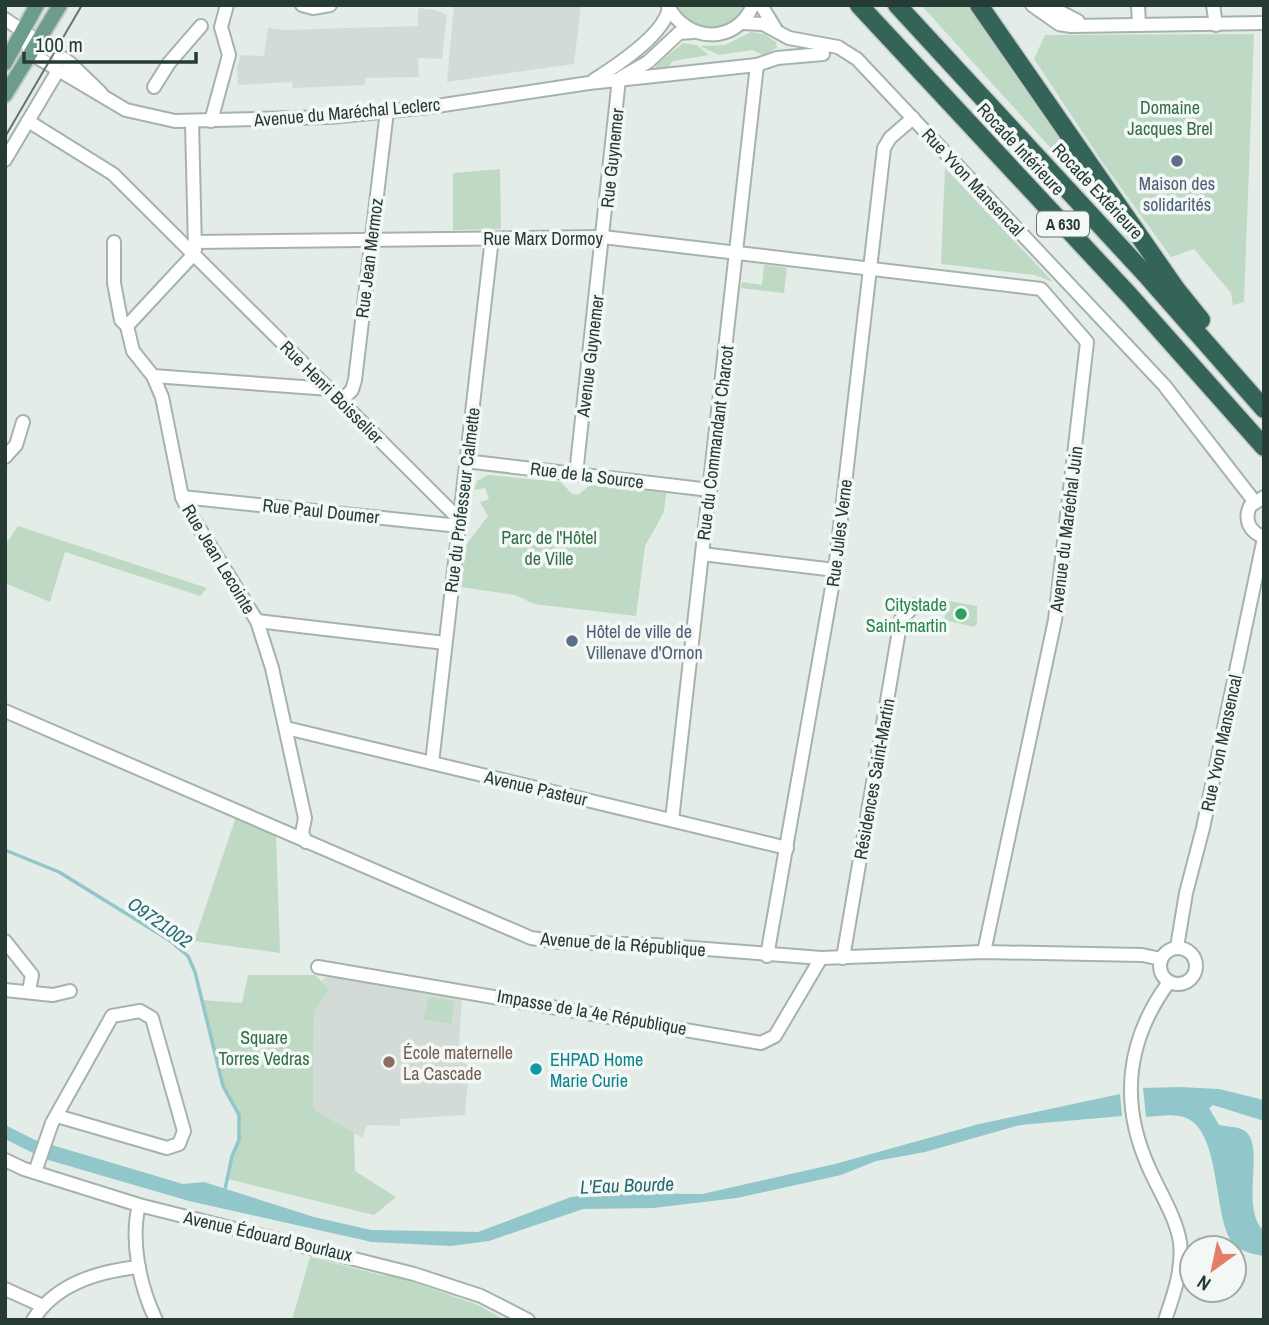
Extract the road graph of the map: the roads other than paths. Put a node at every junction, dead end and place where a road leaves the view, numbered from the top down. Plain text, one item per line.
1 (37, 5) edge
2 (60, 5) edge
3 (227, 5) edge
4 (302, 5) edge
5 (330, 5) edge
6 (753, 5) edge
7 (761, 5) edge
8 (859, 5) edge
9 (897, 5) edge
10 (979, 5) edge
11 (1032, 5) edge
12 (1047, 5) edge
13 (1138, 5) edge
14 (1213, 5) edge
15 (668, 6) edge
16 (5, 19) edge
17 (742, 23) junction
18 (1264, 23) edge
19 (1216, 24) junction
20 (1088, 25) junction
21 (1139, 25) junction
22 (201, 26) dead end
23 (775, 29) junction
24 (23, 31) junction
25 (694, 32) junction
26 (789, 37) junction
27 (33, 47) junction
28 (823, 54) dead end
29 (777, 58) junction
30 (5, 63) edge
31 (757, 65) junction
32 (56, 74) dead end
33 (619, 79) junction
34 (589, 83) junction
35 (154, 87) dead end
36 (5, 95) edge
37 (387, 111) junction
38 (913, 118) junction
39 (28, 121) junction
40 (192, 121) junction
41 (211, 121) junction
42 (5, 160) edge
43 (603, 237) junction
44 (371, 238) junction
45 (492, 238) junction
46 (114, 242) dead end
47 (195, 248) junction
48 (737, 251) junction
49 (870, 268) junction
50 (127, 326) junction
51 (153, 376) junction
52 (330, 390) junction
53 (1264, 400) edge
54 (341, 401) junction
55 (1264, 410) edge
56 (23, 422) dead end
57 (1264, 447) edge
58 (5, 457) edge
59 (465, 461) junction
60 (576, 474) junction
61 (710, 490) junction
62 (182, 497) junction
63 (1259, 499) edge
64 (459, 522) junction
65 (1264, 538) edge
66 (702, 554) junction
67 (835, 570) junction
68 (915, 605) dead end
69 (257, 621) junction
70 (445, 643) junction
71 (5, 711) edge
72 (286, 728) junction
73 (432, 763) junction
74 (672, 820) junction
75 (306, 842) junction
76 (787, 848) junction
77 (5, 941) edge
78 (1177, 947) junction
79 (984, 952) junction
80 (767, 956) junction
81 (821, 958) junction
82 (843, 958) junction
83 (1161, 958) junction
84 (317, 967) dead end
85 (1170, 982) junction
86 (5, 990) edge
87 (29, 991) junction
88 (71, 991) dead end
89 (57, 1116) junction
90 (5, 1160) edge
91 (35, 1172) junction
92 (139, 1205) junction
93 (139, 1267) junction
94 (5, 1289) edge
95 (43, 1306) junction
96 (33, 1320) edge
97 (156, 1320) edge
98 (528, 1320) edge
99 (1165, 1320) edge

1 - 24 main road
2 - 27 main road
3 - 41 street
4 - 5 street
6 - 17 street
7 - 23 street, Rue Yvon Mansencal
8 - 57 highway, Rocade Intérieure / A 630
9 - 55 highway, Rocade Extérieure / A 630
10 - 53 highway
11 - 20 street
12 - 20 street
13 - 21 street
14 - 19 street
15 - 25 street
15 - 34 street, Avenue du Maréchal Leclerc
16 - 24 street
17 - 23 street, Rue Yvon Mansencal
17 - 25 street
18 - 19 street
19 - 21 street
20 - 21 street
22 - 35 street
23 - 26 street, Rue Yvon Mansencal
24 - 27 street
24 - 30 main road
25 - 33 street, Avenue du Maréchal Leclerc
26 - 29 street
26 - 38 street, Rue Yvon Mansencal
27 - 36 main road
27 - 40 street, Avenue du Maréchal Leclerc
28 - 29 street
29 - 31 street
31 - 33 street
31 - 48 street, Rue du Commandant Charcot
32 - 39 street
33 - 34 street, Avenue du Maréchal Leclerc
33 - 43 street, Rue Guynemer
34 - 37 street, Avenue du Maréchal Leclerc
37 - 41 street, Avenue du Maréchal Leclerc
37 - 44 street, Rue Jean Mermoz
38 - 49 street, Rue Jules Verne
38 - 63 street, Rue Yvon Mansencal
39 - 42 street
39 - 47 street, Rue Henri Boisselier
40 - 41 street, Avenue du Maréchal Leclerc
40 - 47 street
43 - 45 street, Rue Marx Dormoy
43 - 48 street, Rue Marx Dormoy
43 - 60 street, Avenue Guynemer
44 - 45 street, Rue Marx Dormoy
44 - 47 street, Rue Marx Dormoy
44 - 54 street, Rue Jean Mermoz
45 - 59 street, Rue du Professeur Calmette
46 - 50 street, Rue Jean Lecointe
47 - 50 street
47 - 52 street, Rue Henri Boisselier
48 - 49 street, Rue Marx Dormoy
48 - 61 street, Rue du Commandant Charcot
49 - 67 street, Rue Jules Verne
49 - 79 street, Avenue du Maréchal Juin
50 - 51 street, Rue Jean Lecointe
51 - 52 street
51 - 62 street, Rue Jean Lecointe
52 - 54 street, Rue Henri Boisselier
54 - 64 street, Rue Henri Boisselier
56 - 58 street
59 - 60 street, Rue de la Source
59 - 64 street, Rue du Professeur Calmette
60 - 61 street, Rue de la Source
61 - 66 street, Rue du Commandant Charcot
62 - 64 street, Rue Paul Doumer
62 - 69 street, Rue Jean Lecointe
63 - 65 street
64 - 70 street, Rue du Professeur Calmette
65 - 78 street, Rue Yvon Mansencal
66 - 67 street
66 - 74 street, Rue du Commandant Charcot
67 - 76 street, Rue Jules Verne
68 - 82 street, Résidences Saint-Martin
69 - 70 street
69 - 72 street, Rue Jean Lecointe
70 - 73 street, Rue du Professeur Calmette
71 - 75 street, Avenue de la République
72 - 73 street, Avenue Pasteur
72 - 75 street, Rue Jean Lecointe
73 - 74 street, Avenue Pasteur
74 - 76 street, Avenue Pasteur
75 - 80 street, Avenue de la République
76 - 80 street, Rue Jules Verne
77 - 87 street
78 - 83 street
78 - 85 street
79 - 82 street, Avenue de la République
79 - 83 street, Avenue de la République
80 - 81 street, Avenue de la République
81 - 82 street, Avenue de la République
81 - 84 street, Impasse de la 4e République
83 - 85 street
85 - 99 street
86 - 87 street
87 - 88 street
89 - 89 street
89 - 91 street
90 - 91 street, Avenue Édouard Bourlaux
91 - 92 street, Avenue Édouard Bourlaux
92 - 93 street
92 - 98 street, Avenue Édouard Bourlaux
93 - 95 street
93 - 97 street
94 - 95 street
95 - 96 street

